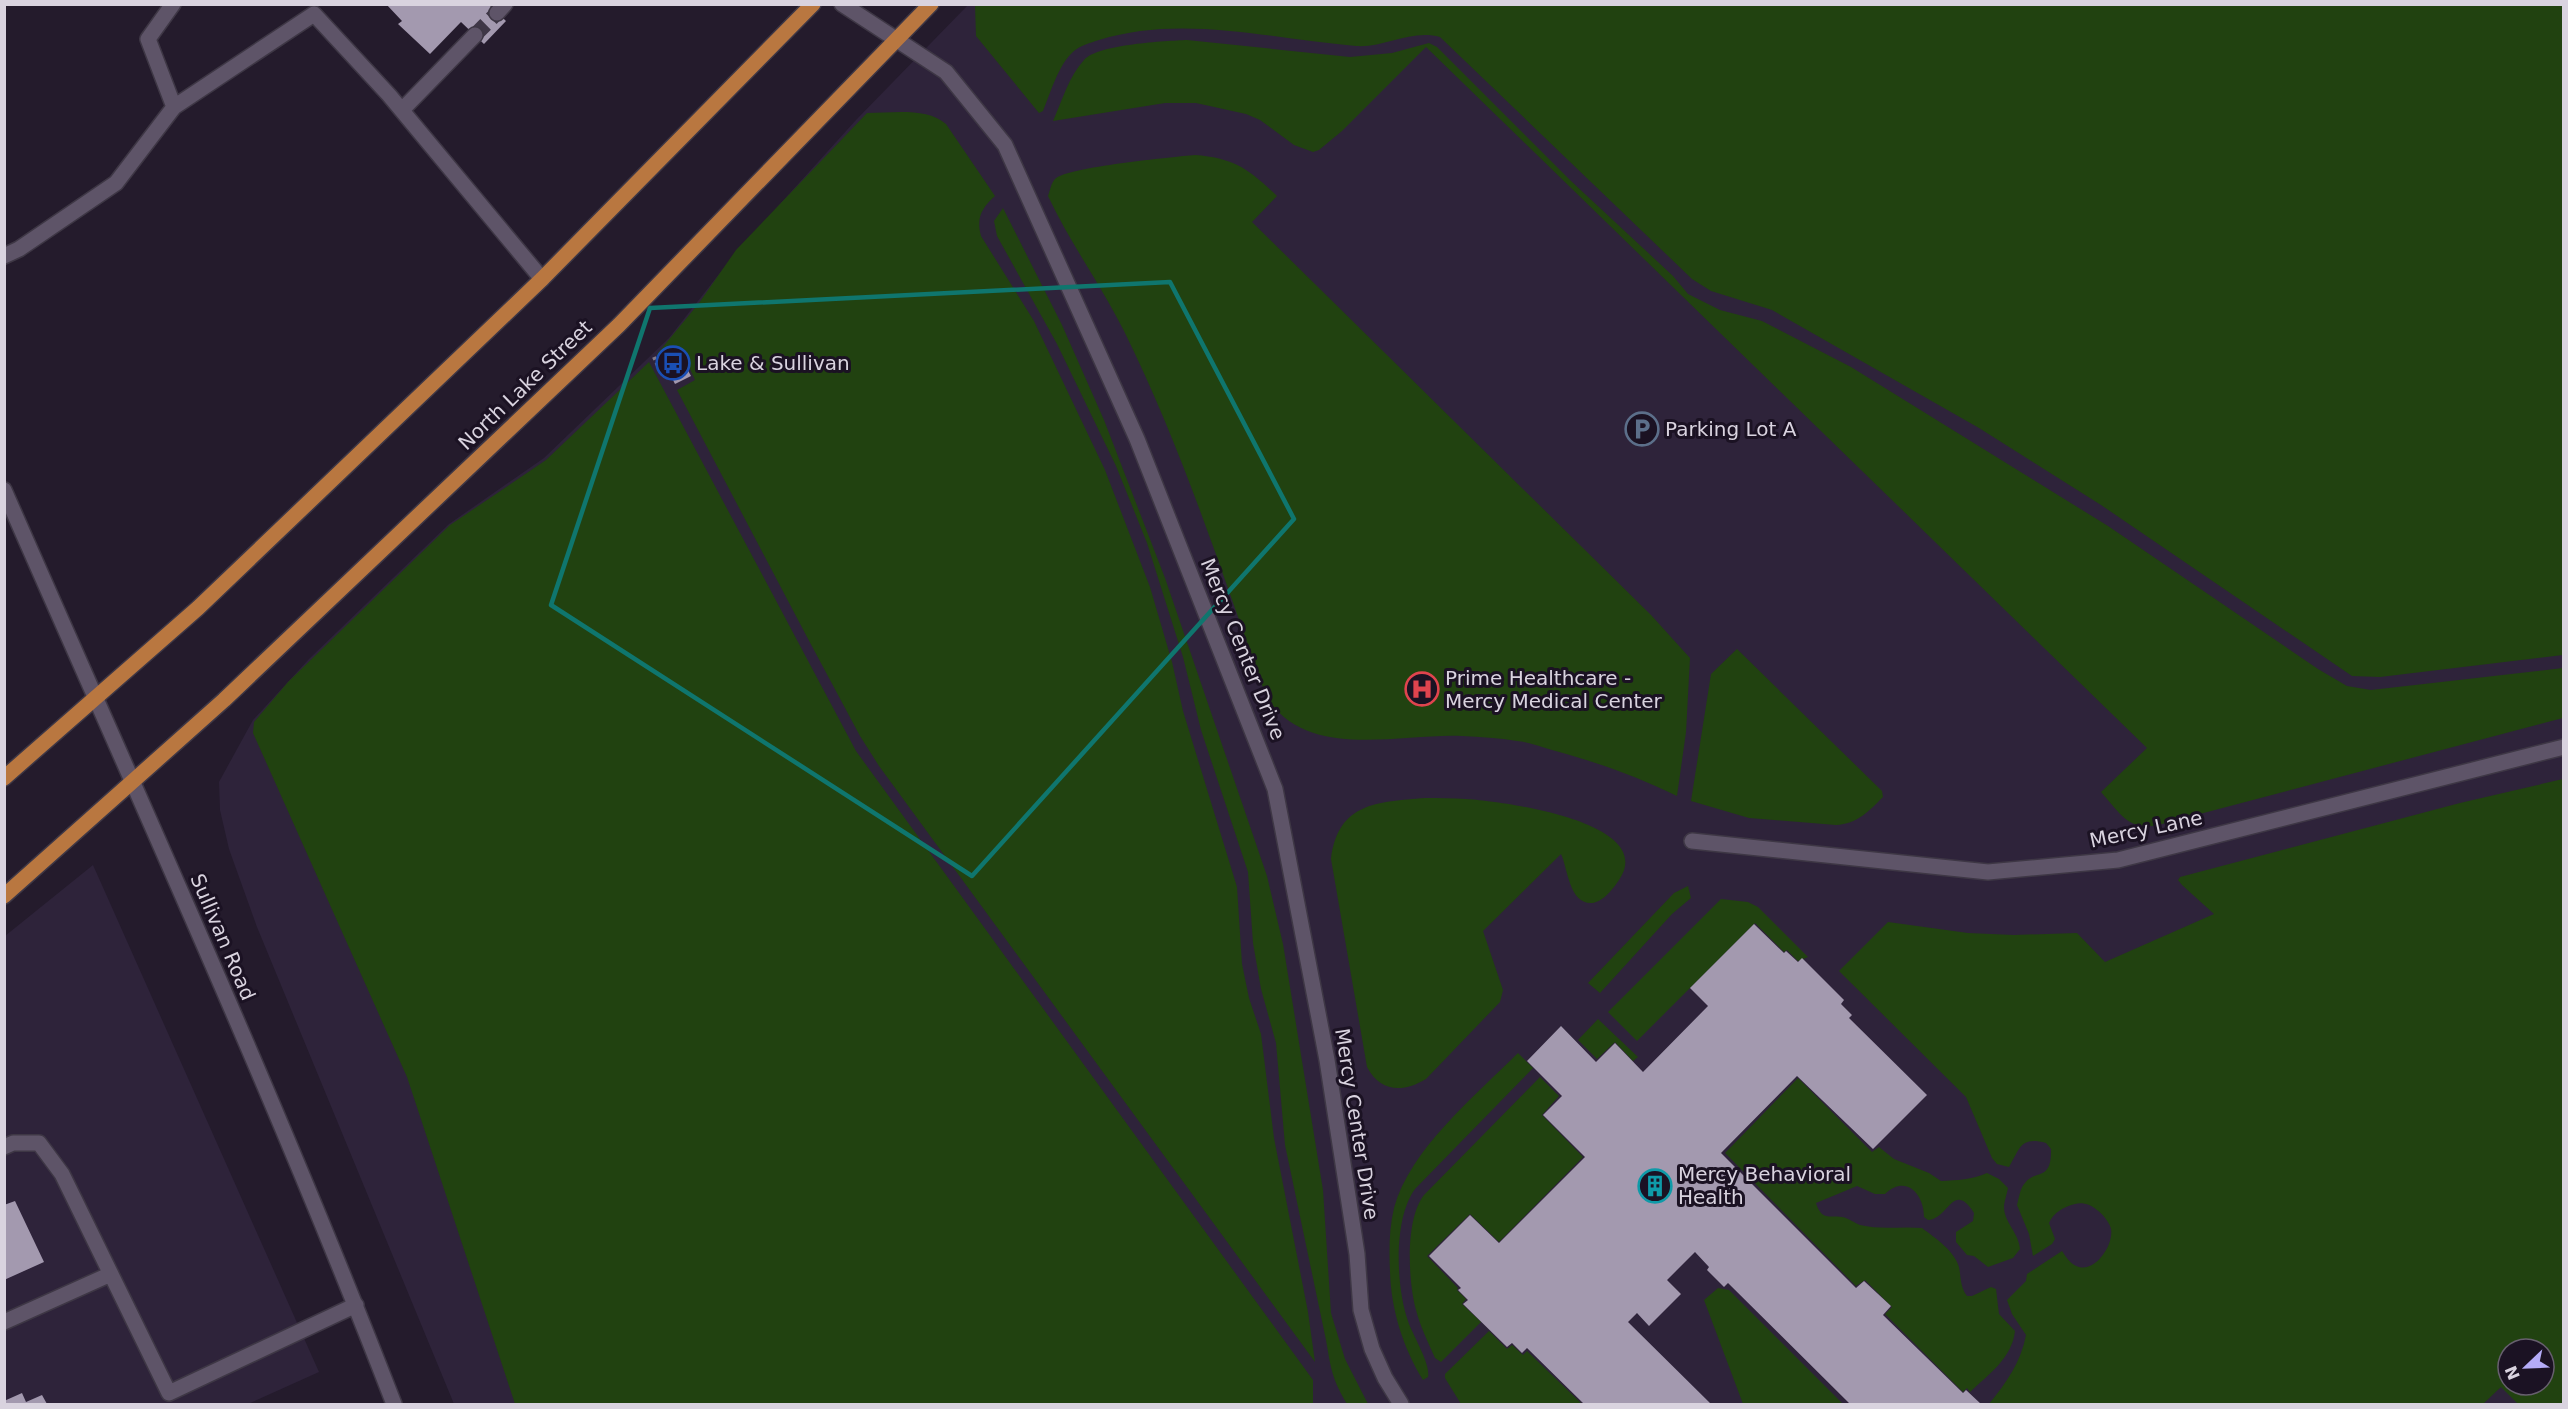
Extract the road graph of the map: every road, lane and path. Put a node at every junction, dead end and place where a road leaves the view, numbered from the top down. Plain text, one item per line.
1 (173, 4) edge
2 (813, 4) edge
3 (842, 4) edge
4 (931, 4) edge
5 (475, 35) tunnel mouth
6 (896, 40) junction
7 (174, 107) junction
8 (402, 110) junction
9 (4, 256) edge
10 (542, 279) junction
11 (654, 357) dead end
12 (659, 368) dead end
13 (4, 490) edge
14 (96, 697) junction
15 (2564, 747) edge
16 (4, 778) edge
17 (133, 782) junction
18 (1692, 841) dead end
19 (4, 896) edge
20 (4, 1147) edge
21 (111, 1274) junction
22 (356, 1305) junction
23 (4, 1322) edge
24 (394, 1404) edge
25 (1401, 1404) edge

1 - 7 street
2 - 10 main road
3 - 6 street, Mercy Center Drive
4 - 6 main road, North Lake Street
5 - 8 street
6 - 17 main road, North Lake Street
6 - 25 street, Mercy Center Drive
7 - 8 street
7 - 9 street
8 - 10 street
10 - 14 main road
11 - 12 path
13 - 14 street, Sullivan Road
14 - 16 main road
14 - 17 street, Sullivan Road
15 - 18 street, Mercy Lane
17 - 19 main road, North Lake Street
17 - 22 street, Sullivan Road
20 - 21 street
21 - 22 street
21 - 23 street
22 - 24 street, Sullivan Road

